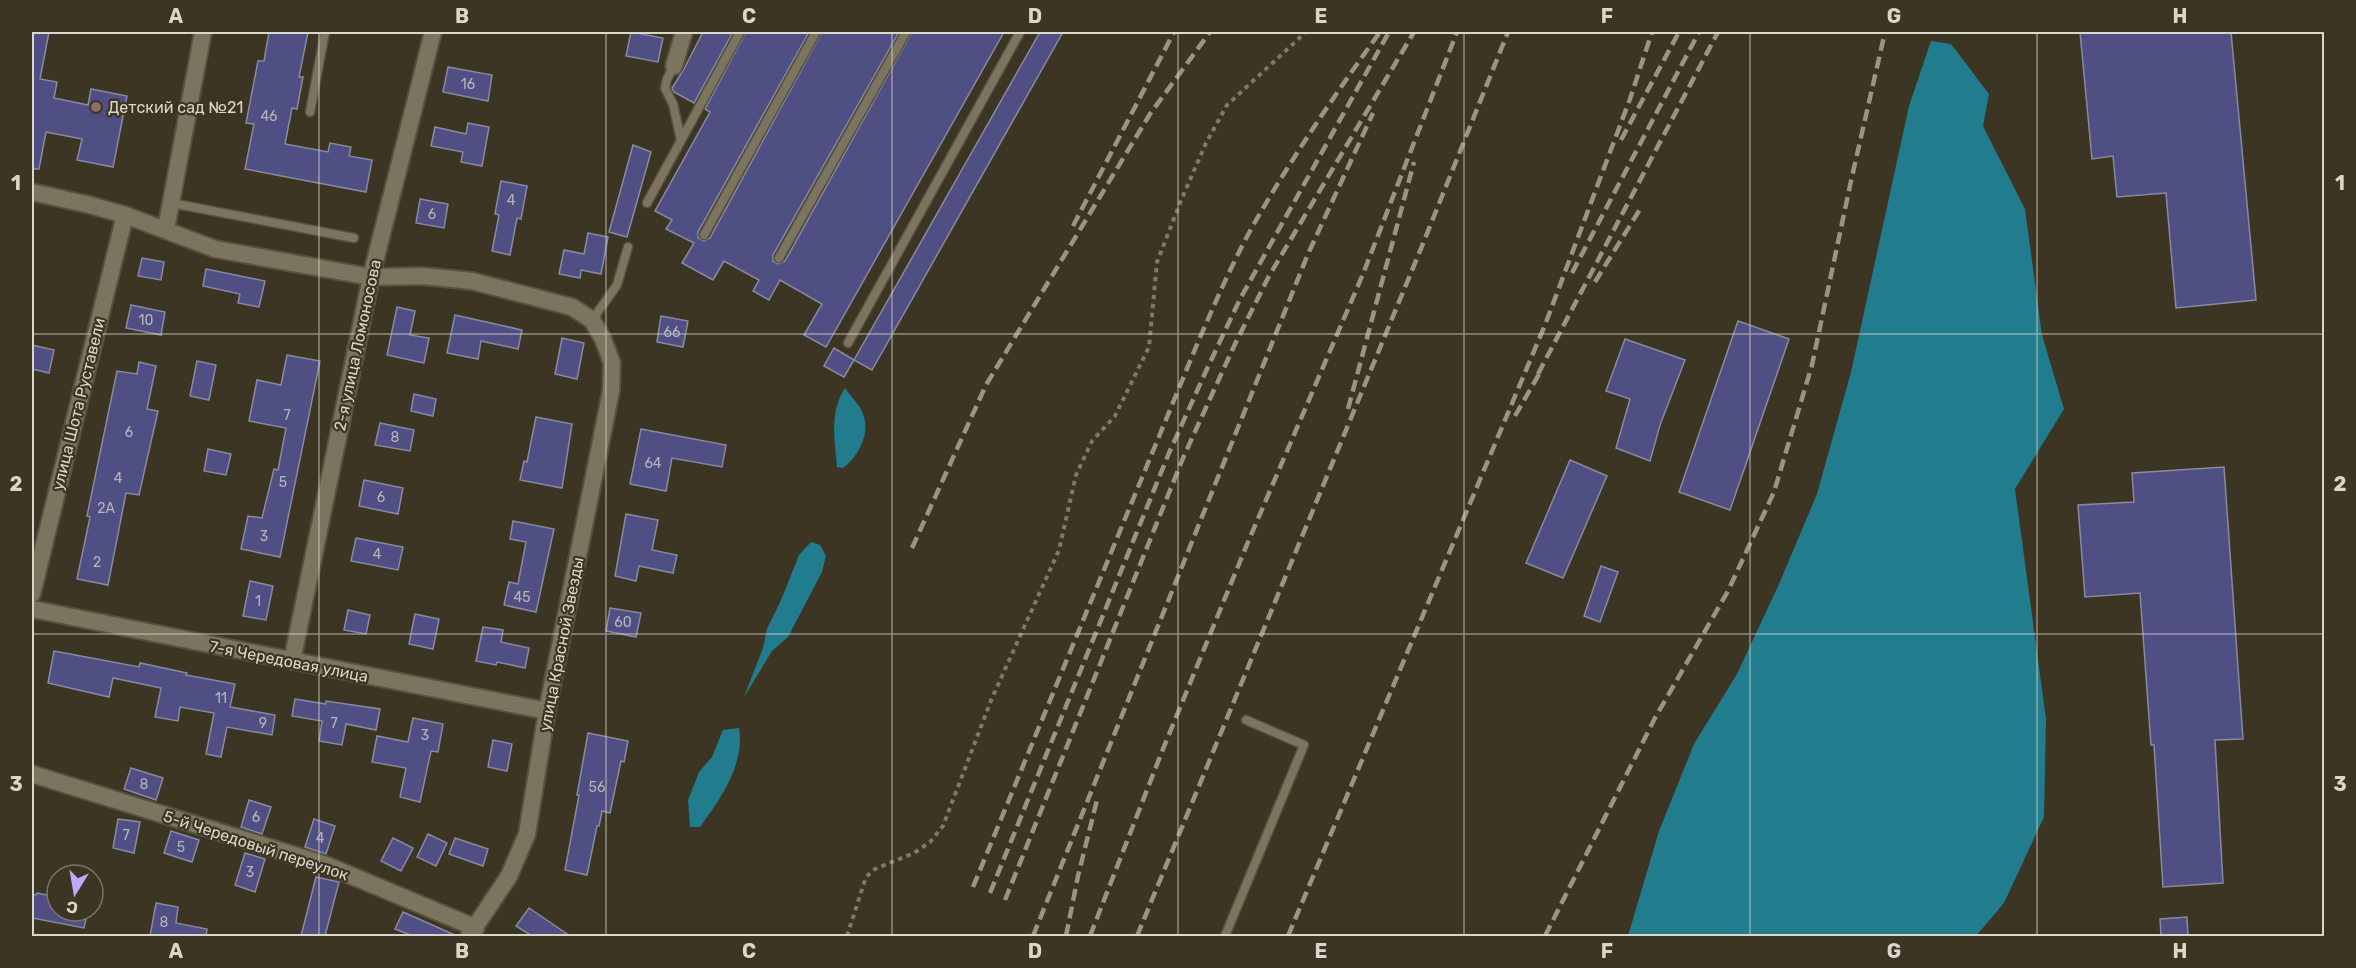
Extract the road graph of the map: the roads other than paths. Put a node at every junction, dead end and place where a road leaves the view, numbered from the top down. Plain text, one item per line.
1 (203, 32) edge
2 (325, 32) edge
3 (433, 32) edge
4 (684, 32) edge
5 (740, 32) edge
6 (816, 32) edge
7 (906, 32) edge
8 (1020, 32) edge
9 (674, 66) joint
10 (310, 112) dead end
11 (681, 140) junction
12 (32, 192) edge
13 (171, 203) junction
14 (647, 203) dead end
15 (125, 215) junction
16 (166, 229) junction
17 (704, 235) dead end
18 (354, 238) dead end
19 (628, 247) dead end
20 (779, 258) dead end
21 (370, 277) junction
22 (591, 320) junction
23 (848, 344) dead end
24 (32, 594) edge
25 (32, 609) edge
26 (292, 661) junction
27 (547, 711) junction
28 (1246, 720) dead end
29 (32, 774) edge
30 (472, 932) edge
31 (1225, 936) edge

1 - 13 street
2 - 10 lane
3 - 21 street, 2-я улица Ломоносова
4 - 9 street
5 - 11 lane
6 - 17 lane
7 - 20 lane
8 - 23 lane
9 - 11 lane
11 - 14 lane
12 - 15 street
13 - 16 street
13 - 18 lane
15 - 16 street
15 - 24 street, улица Шота Руставели
16 - 21 street
19 - 22 lane
21 - 22 street
21 - 26 street, 2-я улица Ломоносова
22 - 27 street, улица Красной Звезды
25 - 26 street, 7-я Чередовая улица
26 - 27 street, 7-я Чередовая улица
27 - 30 street, улица Красной Звезды
28 - 31 lane
29 - 30 street, 5-й Чередовый переулок

